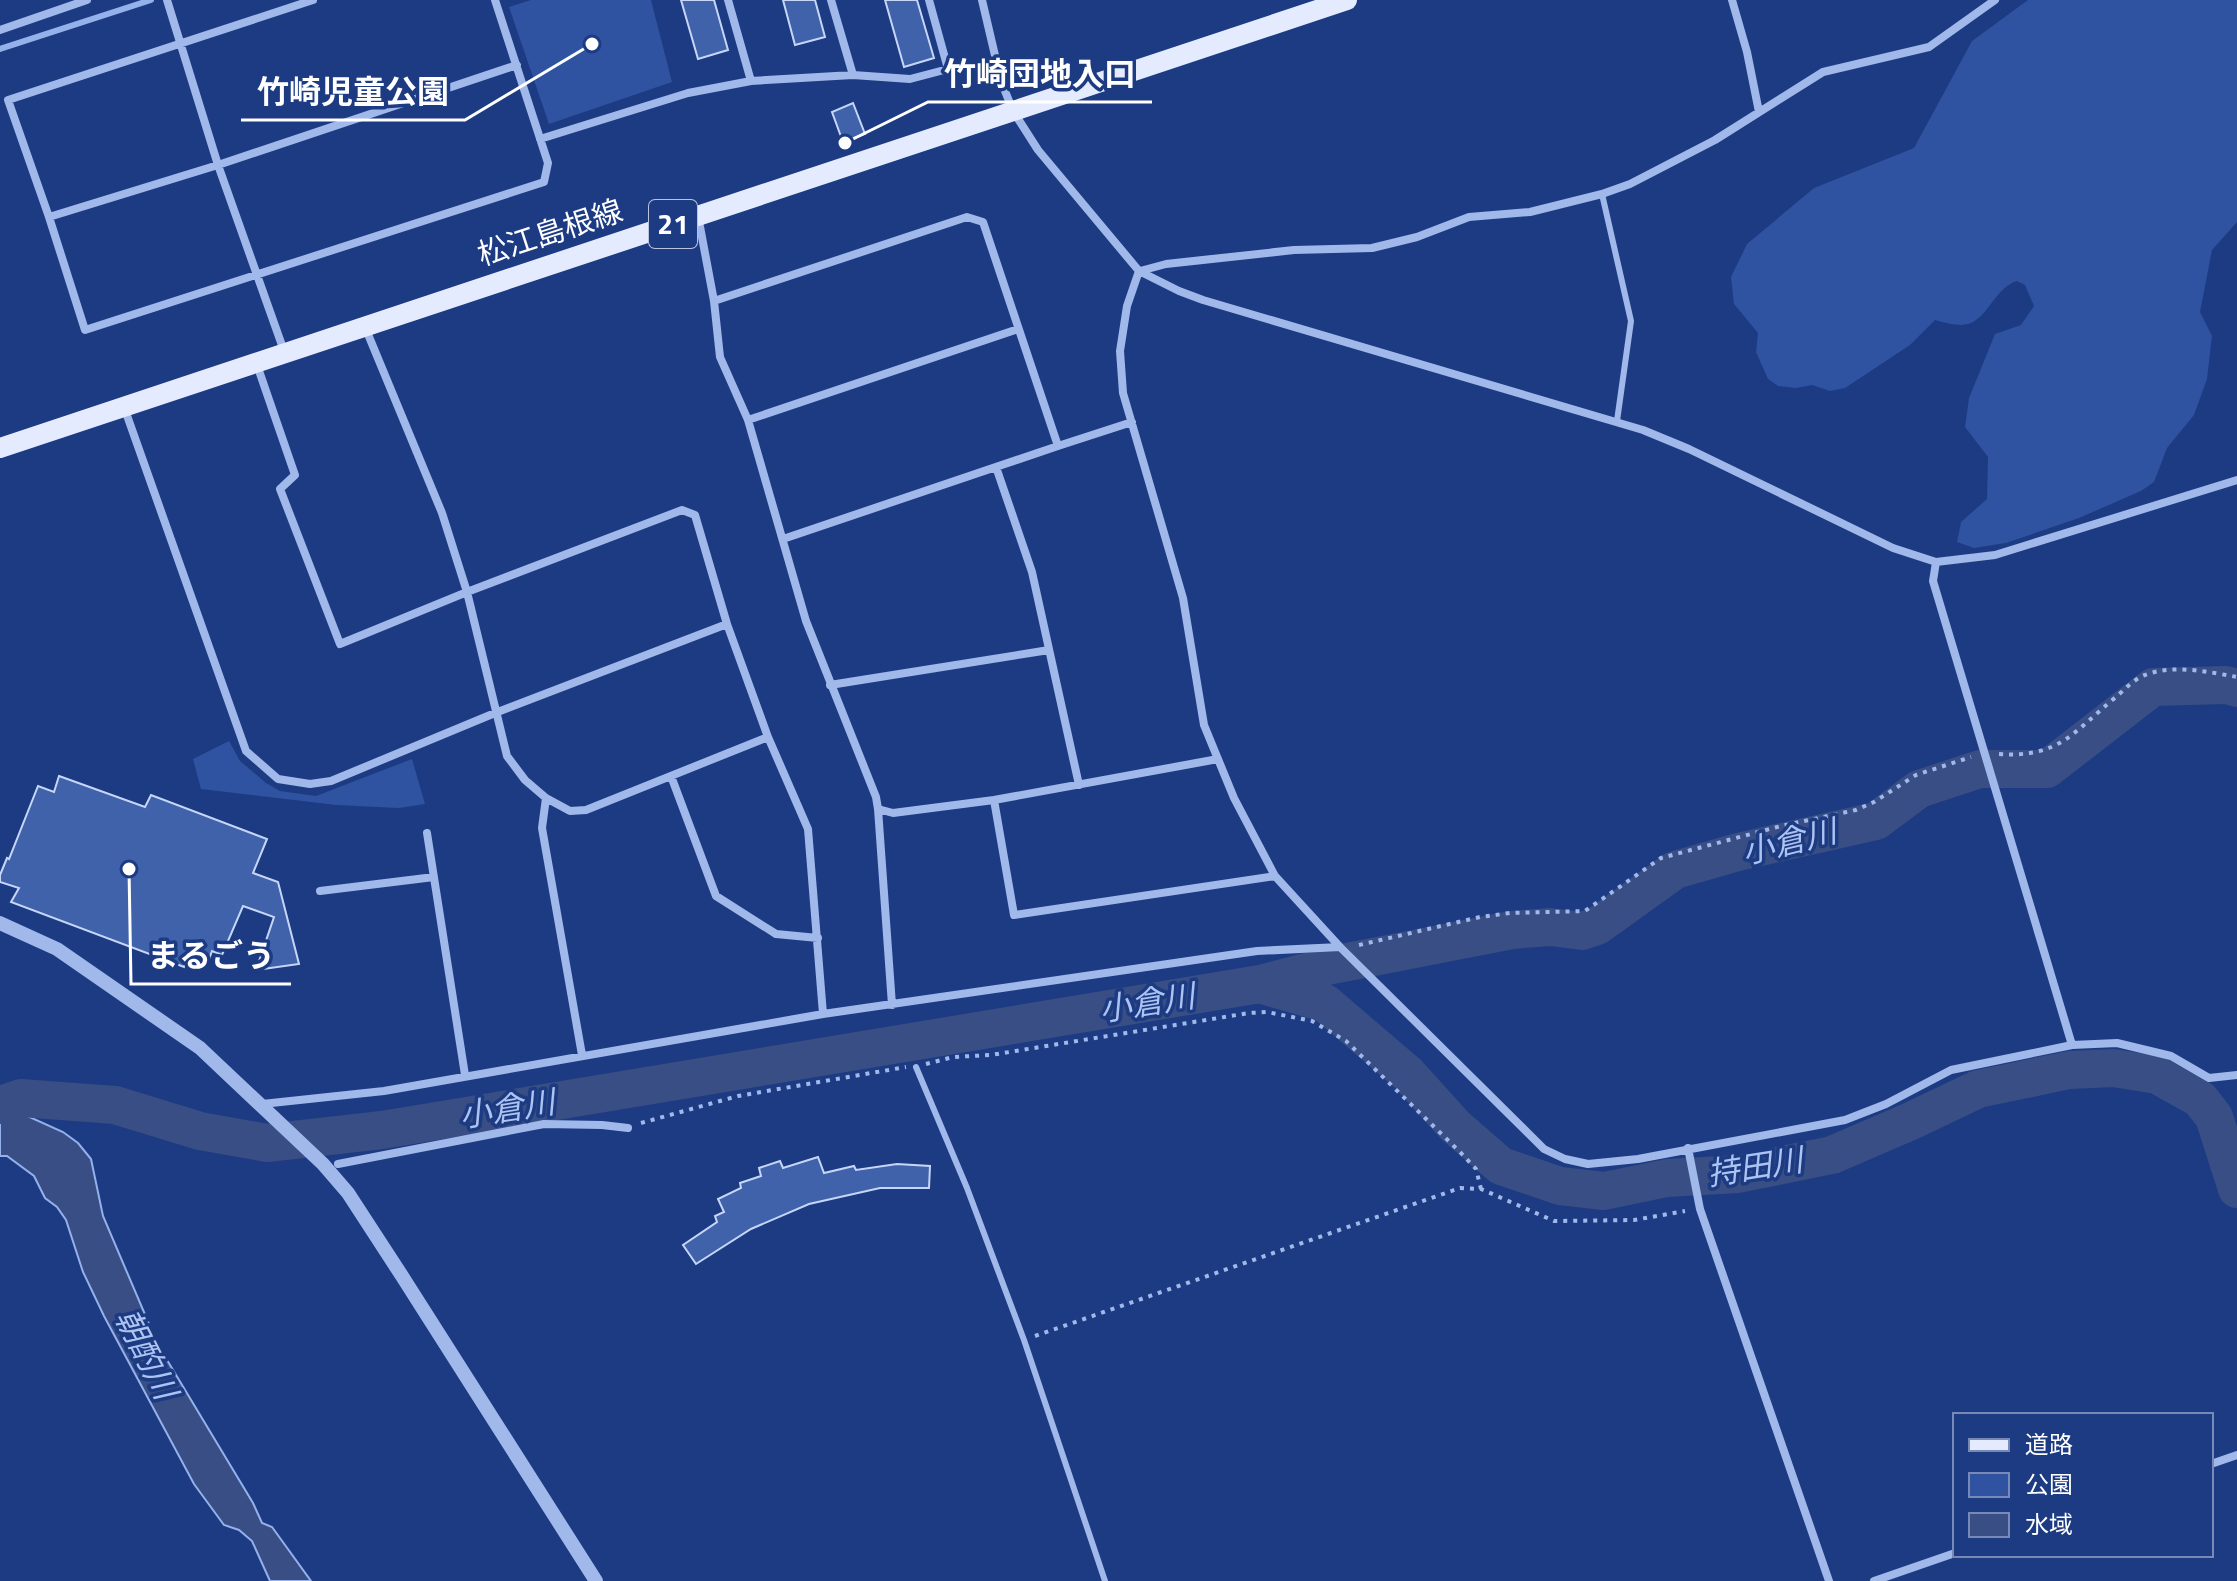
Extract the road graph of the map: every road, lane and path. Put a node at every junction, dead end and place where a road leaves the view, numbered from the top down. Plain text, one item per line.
1 (87, 0) edge
2 (167, 0) edge
3 (313, 0) edge
4 (495, 0) edge
5 (728, 0) edge
6 (831, 0) edge
7 (929, 0) edge
8 (982, 0) edge
9 (1347, 0) edge
10 (1732, 0) edge
11 (1995, 0) edge
12 (291, 3) edge
13 (0, 30) edge
14 (181, 45) junction
15 (517, 65) junction
16 (853, 75) junction
17 (751, 81) junction
18 (1013, 111) junction
19 (1759, 112) junction
20 (540, 139) junction
21 (218, 165) junction
22 (1602, 194) junction
23 (698, 216) junction
24 (49, 217) junction
25 (1139, 271) junction
26 (255, 276) junction
27 (714, 301) junction
28 (365, 326) junction
29 (1018, 329) junction
30 (284, 351) junction
31 (256, 361) junction
32 (123, 407) junction
33 (748, 420) junction
34 (1617, 421) junction
35 (1132, 422) junction
36 (1058, 446) junction
37 (0, 448) edge
38 (996, 467) junction
39 (2237, 480) edge
40 (783, 539) junction
41 (1936, 562) junction
42 (467, 592) junction
43 (727, 624) junction
44 (1049, 650) junction
45 (2237, 677) edge
46 (830, 685) junction
47 (495, 713) junction
48 (768, 737) junction
49 (1986, 755) junction
50 (1218, 759) junction
51 (671, 776) junction
52 (1079, 785) junction
53 (546, 798) junction
54 (994, 800) junction
55 (878, 809) junction
56 (427, 833) dead end
57 (1275, 876) junction
58 (434, 877) junction
59 (320, 891) dead end
60 (0, 923) edge
61 (818, 938) junction
62 (1343, 949) junction
63 (892, 1005) junction
64 (823, 1014) junction
65 (2072, 1045) junction
66 (582, 1055) junction
67 (916, 1067) junction
68 (465, 1075) junction
69 (2237, 1075) edge
70 (262, 1104) junction
71 (628, 1128) joint
72 (1689, 1152) junction
73 (331, 1164) junction
74 (1481, 1189) junction
75 (1699, 1205) junction
76 (1024, 1340) junction
77 (2237, 1455) edge
78 (2213, 1463) edge
79 (1953, 1554) edge
80 (596, 1581) edge
81 (1105, 1581) edge
82 (1829, 1581) edge
83 (1874, 1581) edge

1 - 13 street
2 - 14 street
3 - 12 street
4 - 15 street
5 - 17 street
6 - 16 street
7 - 16 street
8 - 18 street
9 - 18 main road, 松江島根線 / 21
10 - 19 street
11 - 19 street
12 - 14 street
14 - 21 street
14 - 24 street
15 - 20 street
15 - 21 street
16 - 17 street
17 - 20 street
18 - 23 main road, 松江島根線 / 21
18 - 25 street
19 - 22 street
20 - 26 street
21 - 24 street
21 - 26 street
22 - 25 street
22 - 34 lane
23 - 27 street
23 - 28 main road, 松江島根線 / 21
24 - 26 street
25 - 34 street
25 - 35 street
26 - 30 street
27 - 29 street
27 - 33 street
28 - 30 main road, 松江島根線 / 21
28 - 42 street
29 - 33 street
29 - 36 street
30 - 31 main road, 松江島根線 / 21
31 - 32 main road, 松江島根線 / 21
31 - 42 street
32 - 37 main road, 松江島根線 / 21
32 - 47 street
33 - 40 street
34 - 41 street
35 - 36 street
35 - 50 street
36 - 38 street
38 - 40 street
38 - 44 street
39 - 41 street
40 - 46 street
41 - 49 street
42 - 43 street
42 - 47 street
43 - 47 street
43 - 48 street
44 - 46 street
44 - 52 street
45 - 49 path
46 - 55 street
47 - 53 street
48 - 51 street
48 - 61 street
49 - 62 path
49 - 65 street
50 - 52 street
50 - 57 street
51 - 53 street
51 - 61 street
52 - 54 street
53 - 66 street
54 - 55 street
54 - 57 street
55 - 63 street
56 - 58 street
57 - 62 street
58 - 59 street
58 - 68 street
60 - 70 street
61 - 64 street
62 - 63 street
62 - 72 street
63 - 64 street
64 - 66 street
65 - 69 street
65 - 72 street
66 - 68 street
67 - 71 path
67 - 74 path
67 - 76 lane
68 - 70 street
70 - 73 street
71 - 73 street
72 - 75 street
73 - 80 street
74 - 75 path
74 - 76 path
75 - 82 street
76 - 81 lane
77 - 78 street
79 - 83 street

